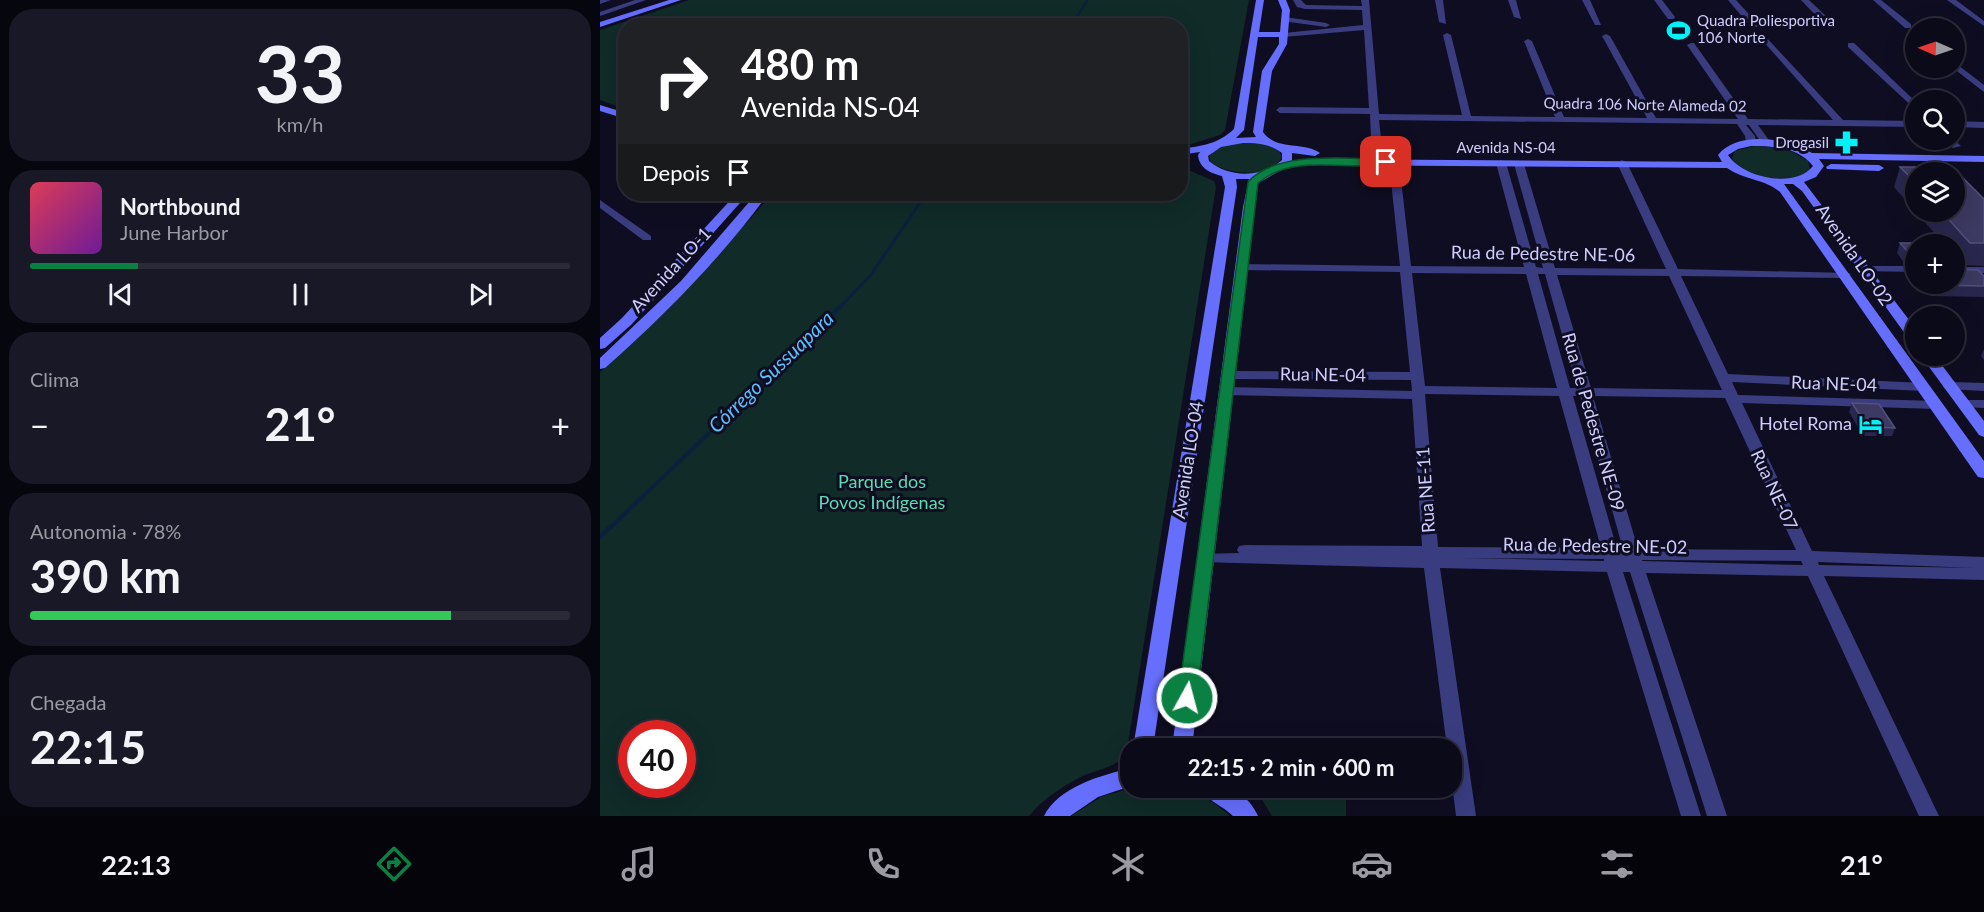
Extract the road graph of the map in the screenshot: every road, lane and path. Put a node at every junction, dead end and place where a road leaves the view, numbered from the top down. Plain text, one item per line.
1 (607, 0) edge
2 (642, 0) edge
3 (661, 0) edge
4 (677, 0) edge
5 (1260, 0) edge
6 (1282, 0) edge
7 (1297, 0) edge
8 (1439, 0) edge
9 (1512, 0) edge
10 (1586, 0) edge
11 (1658, 0) edge
12 (1732, 0) edge
13 (1805, 0) edge
14 (1877, 0) edge
15 (1952, 0) edge
16 (600, 2) edge
17 (1365, 4) edge
18 (600, 14) edge
19 (1518, 17) dead end
20 (1671, 17) dead end
21 (622, 18) edge
22 (618, 19) edge
23 (1280, 19) junction
24 (1824, 19) dead end
25 (600, 20) edge
26 (1443, 22) dead end
27 (1599, 23) dead end
28 (1905, 23) edge
29 (1984, 24) edge
30 (600, 25) edge
31 (1754, 25) dead end
32 (1349, 27) junction
33 (1367, 27) junction
34 (1254, 34) junction
35 (1447, 34) dead end
36 (1284, 35) junction
37 (1606, 36) dead end
38 (1765, 38) dead end
39 (1528, 41) dead end
40 (1691, 45) dead end
41 (1851, 45) dead end
42 (1965, 73) edge
43 (1984, 89) edge
44 (1905, 97) edge
45 (600, 108) edge
46 (1280, 110) dead end
47 (618, 114) edge
48 (1374, 114) junction
49 (1467, 118) junction
50 (1560, 119) junction
51 (1653, 120) junction
52 (1746, 122) junction
53 (1840, 123) junction
54 (1905, 124) edge
55 (1965, 126) edge
56 (1984, 126) edge
57 (1376, 138) dead end
58 (1264, 141) junction
59 (1226, 142) junction
60 (1751, 142) junction
61 (1766, 143) junction
62 (1209, 148) junction
63 (1284, 149) junction
64 (1188, 151) edge
65 (1809, 156) junction
66 (1984, 159) edge
67 (1726, 160) junction
68 (1188, 161) edge
69 (1394, 162) junction
70 (1204, 163) junction
71 (1622, 163) junction
72 (1501, 164) junction
73 (1519, 164) junction
74 (1284, 165) junction
75 (1819, 166) junction
76 (1984, 169) edge
77 (1226, 174) junction
78 (1263, 174) junction
79 (1772, 180) junction
80 (1797, 181) junction
81 (736, 201) edge
82 (756, 201) edge
83 (600, 203) edge
84 (647, 238) dead end
85 (1242, 264) junction
86 (1406, 267) junction
87 (1531, 268) junction
88 (1549, 269) junction
89 (1674, 270) junction
90 (1905, 270) edge
91 (1965, 270) edge
92 (1984, 270) edge
93 (1842, 272) junction
94 (1867, 272) junction
95 (1905, 275) edge
96 (1965, 276) edge
97 (1984, 276) edge
98 (1905, 324) edge
99 (600, 345) edge
100 (600, 365) edge
101 (1935, 366) edge
102 (1228, 375) junction
103 (1418, 386) junction
104 (1950, 386) junction
105 (1924, 387) junction
106 (1984, 387) edge
107 (1565, 389) junction
108 (1583, 389) junction
109 (1727, 389) junction
110 (1226, 392) junction
111 (1964, 404) junction
112 (1984, 404) edge
113 (1936, 405) junction
114 (1984, 432) edge
115 (1984, 473) edge
116 (1206, 554) junction
117 (1431, 557) junction
118 (1612, 560) junction
119 (1634, 560) junction
120 (1808, 563) junction
121 (1984, 563) edge
122 (1984, 574) edge
123 (1145, 738) edge
124 (1183, 738) edge
125 (1120, 779) edge
126 (1228, 798) edge
127 (1055, 816) edge
128 (1247, 816) edge
129 (1466, 816) edge
130 (1691, 816) edge
131 (1718, 816) edge
132 (1929, 816) edge

1 - 16 street
2 - 18 street
3 - 25 street
4 - 21 street
5 - 34 street
6 - 23 street
7 - 17 street
8 - 26 street
9 - 19 street
10 - 27 street
11 - 20 street
12 - 31 street
13 - 24 street
14 - 28 street
15 - 29 street
17 - 33 street
22 - 30 street
23 - 32 street
23 - 36 street
32 - 33 street
32 - 36 street
33 - 48 street
34 - 36 street
34 - 59 street
35 - 49 street
36 - 58 street
37 - 51 street
38 - 53 street
39 - 50 street
40 - 52 street
41 - 44 street
42 - 43 street
45 - 47 street
46 - 48 street, Quadra 106 Norte Alameda 02
48 - 49 street, Quadra 106 Norte Alameda 02
48 - 57 street
49 - 50 street, Quadra 106 Norte Alameda 02
50 - 51 street, Quadra 106 Norte Alameda 02
51 - 52 street, Quadra 106 Norte Alameda 02
52 - 53 street, Quadra 106 Norte Alameda 02
52 - 60 street
52 - 61 street
53 - 54 street, Quadra 106 Norte Alameda 02
55 - 56 street
58 - 59 street, Avenida NS-04
58 - 63 street, Avenida NS-04
59 - 62 street, Avenida NS-04
60 - 61 street
60 - 67 street
61 - 65 street
62 - 64 street, Avenida NS-04
62 - 70 street
63 - 67 street, Avenida NS-04
63 - 74 street
65 - 66 street
65 - 75 street
67 - 71 street, Avenida NS-04
67 - 79 street
68 - 70 street, Avenida NS-04
69 - 72 street, Avenida NS-04
69 - 74 street, Avenida NS-04
69 - 86 street, Rua NE-11
70 - 77 street, Avenida NS-04
71 - 73 street, Avenida NS-04
71 - 89 street, Rua NE-07
72 - 73 street, Avenida NS-04
72 - 87 street, Rua de Pedestre NE-09
73 - 88 street, Rua de Pedestre NE-09
74 - 78 street, Avenida NS-04
75 - 76 street
75 - 80 street
77 - 78 street, Avenida NS-04
77 - 123 street, Avenida LO-04
78 - 85 street, Avenida LO-04
79 - 80 street
79 - 93 street, Avenida LO-02
80 - 94 street, Avenida LO-02
81 - 99 street, Avenida LO-1
82 - 100 street, Avenida LO-1
83 - 84 street
85 - 86 street, Rua de Pedestre NE-06
85 - 102 street, Avenida LO-04
86 - 87 street, Rua de Pedestre NE-06
86 - 103 street, Rua NE-11
87 - 88 street, Rua de Pedestre NE-06
87 - 107 street, Rua de Pedestre NE-09
88 - 89 street, Rua de Pedestre NE-06
88 - 108 street, Rua de Pedestre NE-09
89 - 93 street, Rua de Pedestre NE-06
89 - 109 street, Rua NE-07
90 - 94 street
91 - 92 street
93 - 105 street, Avenida LO-02
94 - 95 street
94 - 98 street, Avenida LO-02
96 - 97 street
101 - 104 street
102 - 103 street, Rua NE-04
102 - 110 street, Avenida LO-04
103 - 107 street
103 - 110 street, Rua NE-04
103 - 117 street, Rua NE-11
104 - 106 street
104 - 111 street
105 - 109 street, Rua NE-04
105 - 113 street, Avenida LO-02
107 - 108 street
107 - 118 street, Rua de Pedestre NE-09
108 - 109 street
108 - 119 street, Rua de Pedestre NE-09
109 - 113 street, Rua NE-04
109 - 120 street, Rua NE-07
110 - 116 street, Avenida LO-04
111 - 112 street
111 - 114 street
113 - 115 street, Avenida LO-02
116 - 117 street, Rua de Pedestre NE-02
116 - 124 street, Avenida LO-04
117 - 118 street, Rua de Pedestre NE-02
117 - 129 street, Rua NE-11
118 - 119 street, Rua de Pedestre NE-02
118 - 130 street, Rua de Pedestre NE-09
119 - 120 street, Rua de Pedestre NE-02
119 - 131 street, Rua de Pedestre NE-09
120 - 121 street, Rua de Pedestre NE-02
120 - 122 street, Rua de Pedestre NE-02
120 - 132 street, Rua NE-07
125 - 127 street
126 - 128 street

